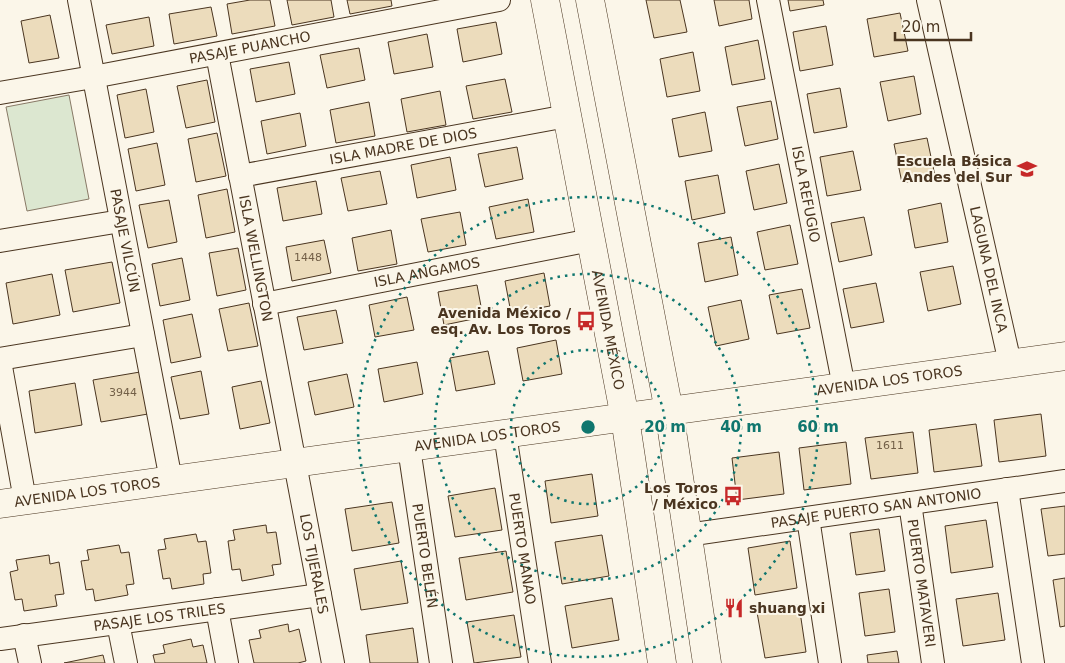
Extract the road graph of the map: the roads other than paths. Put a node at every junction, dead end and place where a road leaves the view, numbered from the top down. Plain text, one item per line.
1 (79, 0) edge
2 (499, 0) edge
3 (545, 0) edge
4 (590, 0) edge
5 (768, 0) edge
6 (928, 0) edge
7 (417, 7) edge
8 (217, 54) junction
9 (94, 77) junction
10 (0, 93) edge
11 (567, 116) junction
12 (240, 176) junction
13 (121, 221) junction
14 (591, 240) junction
15 (0, 241) edge
16 (264, 304) junction
17 (143, 335) junction
18 (1065, 356) edge
19 (0, 360) edge
20 (1010, 363) junction
21 (844, 387) junction
22 (669, 411) junction
23 (625, 418) junction
24 (505, 434) junction
25 (409, 448) junction
26 (294, 463) junction
27 (171, 480) junction
28 (1065, 481) edge
29 (1007, 489) junction
30 (12, 502) edge
31 (910, 503) junction
32 (808, 518) junction
33 (687, 535) junction
34 (320, 596) junction
35 (217, 610) junction
36 (118, 623) junction
37 (24, 635) junction
38 (0, 639) edge
39 (30, 663) edge
40 (126, 663) edge
41 (227, 663) edge
42 (333, 663) edge
43 (441, 663) edge
44 (540, 663) edge
45 (662, 663) edge
46 (707, 663) edge
47 (830, 663) edge
48 (933, 663) edge
49 (1033, 663) edge

1 - 9 street, PASAJE VILCÚN
2 - 7 street, PASAJE PUANCHO
3 - 11 main road, AVENIDA MÉXICO
4 - 22 main road
5 - 21 street, ISLA REFUGIO
6 - 20 street, LAGUNA DEL INCA
7 - 8 street, PASAJE PUANCHO
8 - 9 street, PASAJE PUANCHO
8 - 12 street, ISLA WELLINGTON
9 - 10 street, PASAJE PUANCHO
9 - 13 street, PASAJE VILCÚN
11 - 12 street, ISLA MADRE DE DIOS
11 - 14 main road, AVENIDA MÉXICO
12 - 16 street, ISLA WELLINGTON
13 - 15 street
13 - 17 street, PASAJE VILCÚN
14 - 16 street, ISLA ANGAMOS
14 - 23 main road, AVENIDA MÉXICO
16 - 26 street, ISLA WELLINGTON
17 - 19 street
17 - 27 street, PASAJE VILCÚN
18 - 20 main road, AVENIDA LOS TOROS
19 - 30 street
20 - 21 main road, AVENIDA LOS TOROS
21 - 22 main road, AVENIDA LOS TOROS
22 - 23 main road, AVENIDA LOS TOROS
22 - 33 main road
23 - 24 main road, AVENIDA LOS TOROS
23 - 45 main road, AVENIDA MÉXICO
24 - 25 main road, AVENIDA LOS TOROS
24 - 44 street, PUERTO MANAO
25 - 26 main road, AVENIDA LOS TOROS
25 - 43 street, PUERTO BELÉN
26 - 27 main road, AVENIDA LOS TOROS
26 - 34 street, LOS TIJERALES
27 - 30 main road, AVENIDA LOS TOROS
28 - 29 street, PASAJE PUERTO SAN ANTONIO
29 - 31 street, PASAJE PUERTO SAN ANTONIO
29 - 49 street
31 - 32 street, PASAJE PUERTO SAN ANTONIO
31 - 48 street, PUERTO MATAVERI
32 - 33 street, PASAJE PUERTO SAN ANTONIO
32 - 47 street
33 - 46 main road
34 - 35 street, PASAJE LOS TRILES
34 - 42 street, LOS TIJERALES
35 - 36 street, PASAJE LOS TRILES
35 - 41 street
36 - 37 street, PASAJE LOS TRILES
36 - 40 street
37 - 38 street, PASAJE LOS TRILES
37 - 39 street

